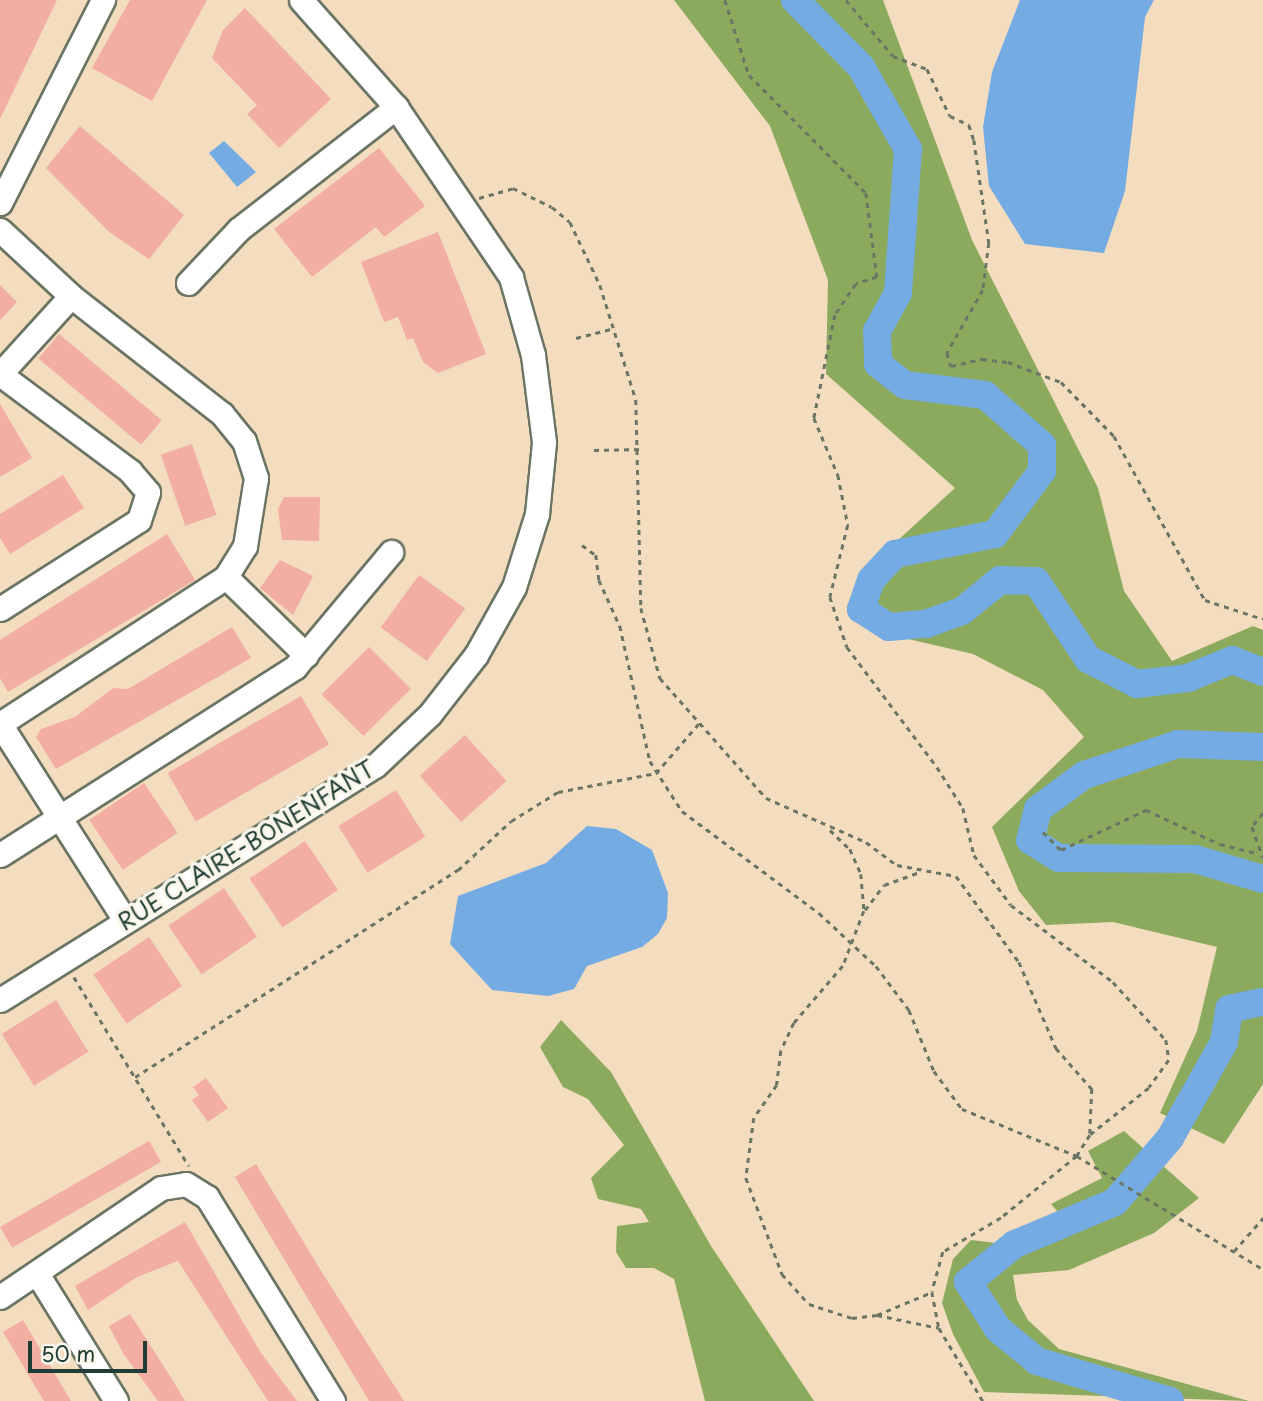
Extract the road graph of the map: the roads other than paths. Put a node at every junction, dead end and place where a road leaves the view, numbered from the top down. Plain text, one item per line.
1 (103, 0) edge
2 (300, 0) edge
3 (396, 107) junction
4 (0, 203) edge
5 (0, 230) edge
6 (188, 283) dead end
7 (71, 296) junction
8 (0, 374) edge
9 (391, 552) dead end
10 (226, 577) junction
11 (0, 608) edge
12 (306, 654) junction
13 (0, 724) edge
14 (59, 817) junction
15 (0, 855) edge
16 (125, 920) junction
17 (0, 1000) edge
18 (38, 1275) junction
19 (0, 1297) edge
20 (116, 1401) edge
21 (333, 1401) edge

1 - 4 street
2 - 3 street, RUE CLAIRE-BONENFANT
3 - 6 street
3 - 16 street, RUE CLAIRE-BONENFANT
5 - 7 street
7 - 8 street
7 - 10 street
8 - 11 street
9 - 12 street
10 - 12 street
10 - 13 street
12 - 14 street
13 - 14 street
14 - 15 street
14 - 16 street
16 - 17 street, RUE CLAIRE-BONENFANT
18 - 19 street
18 - 20 street
18 - 21 street

